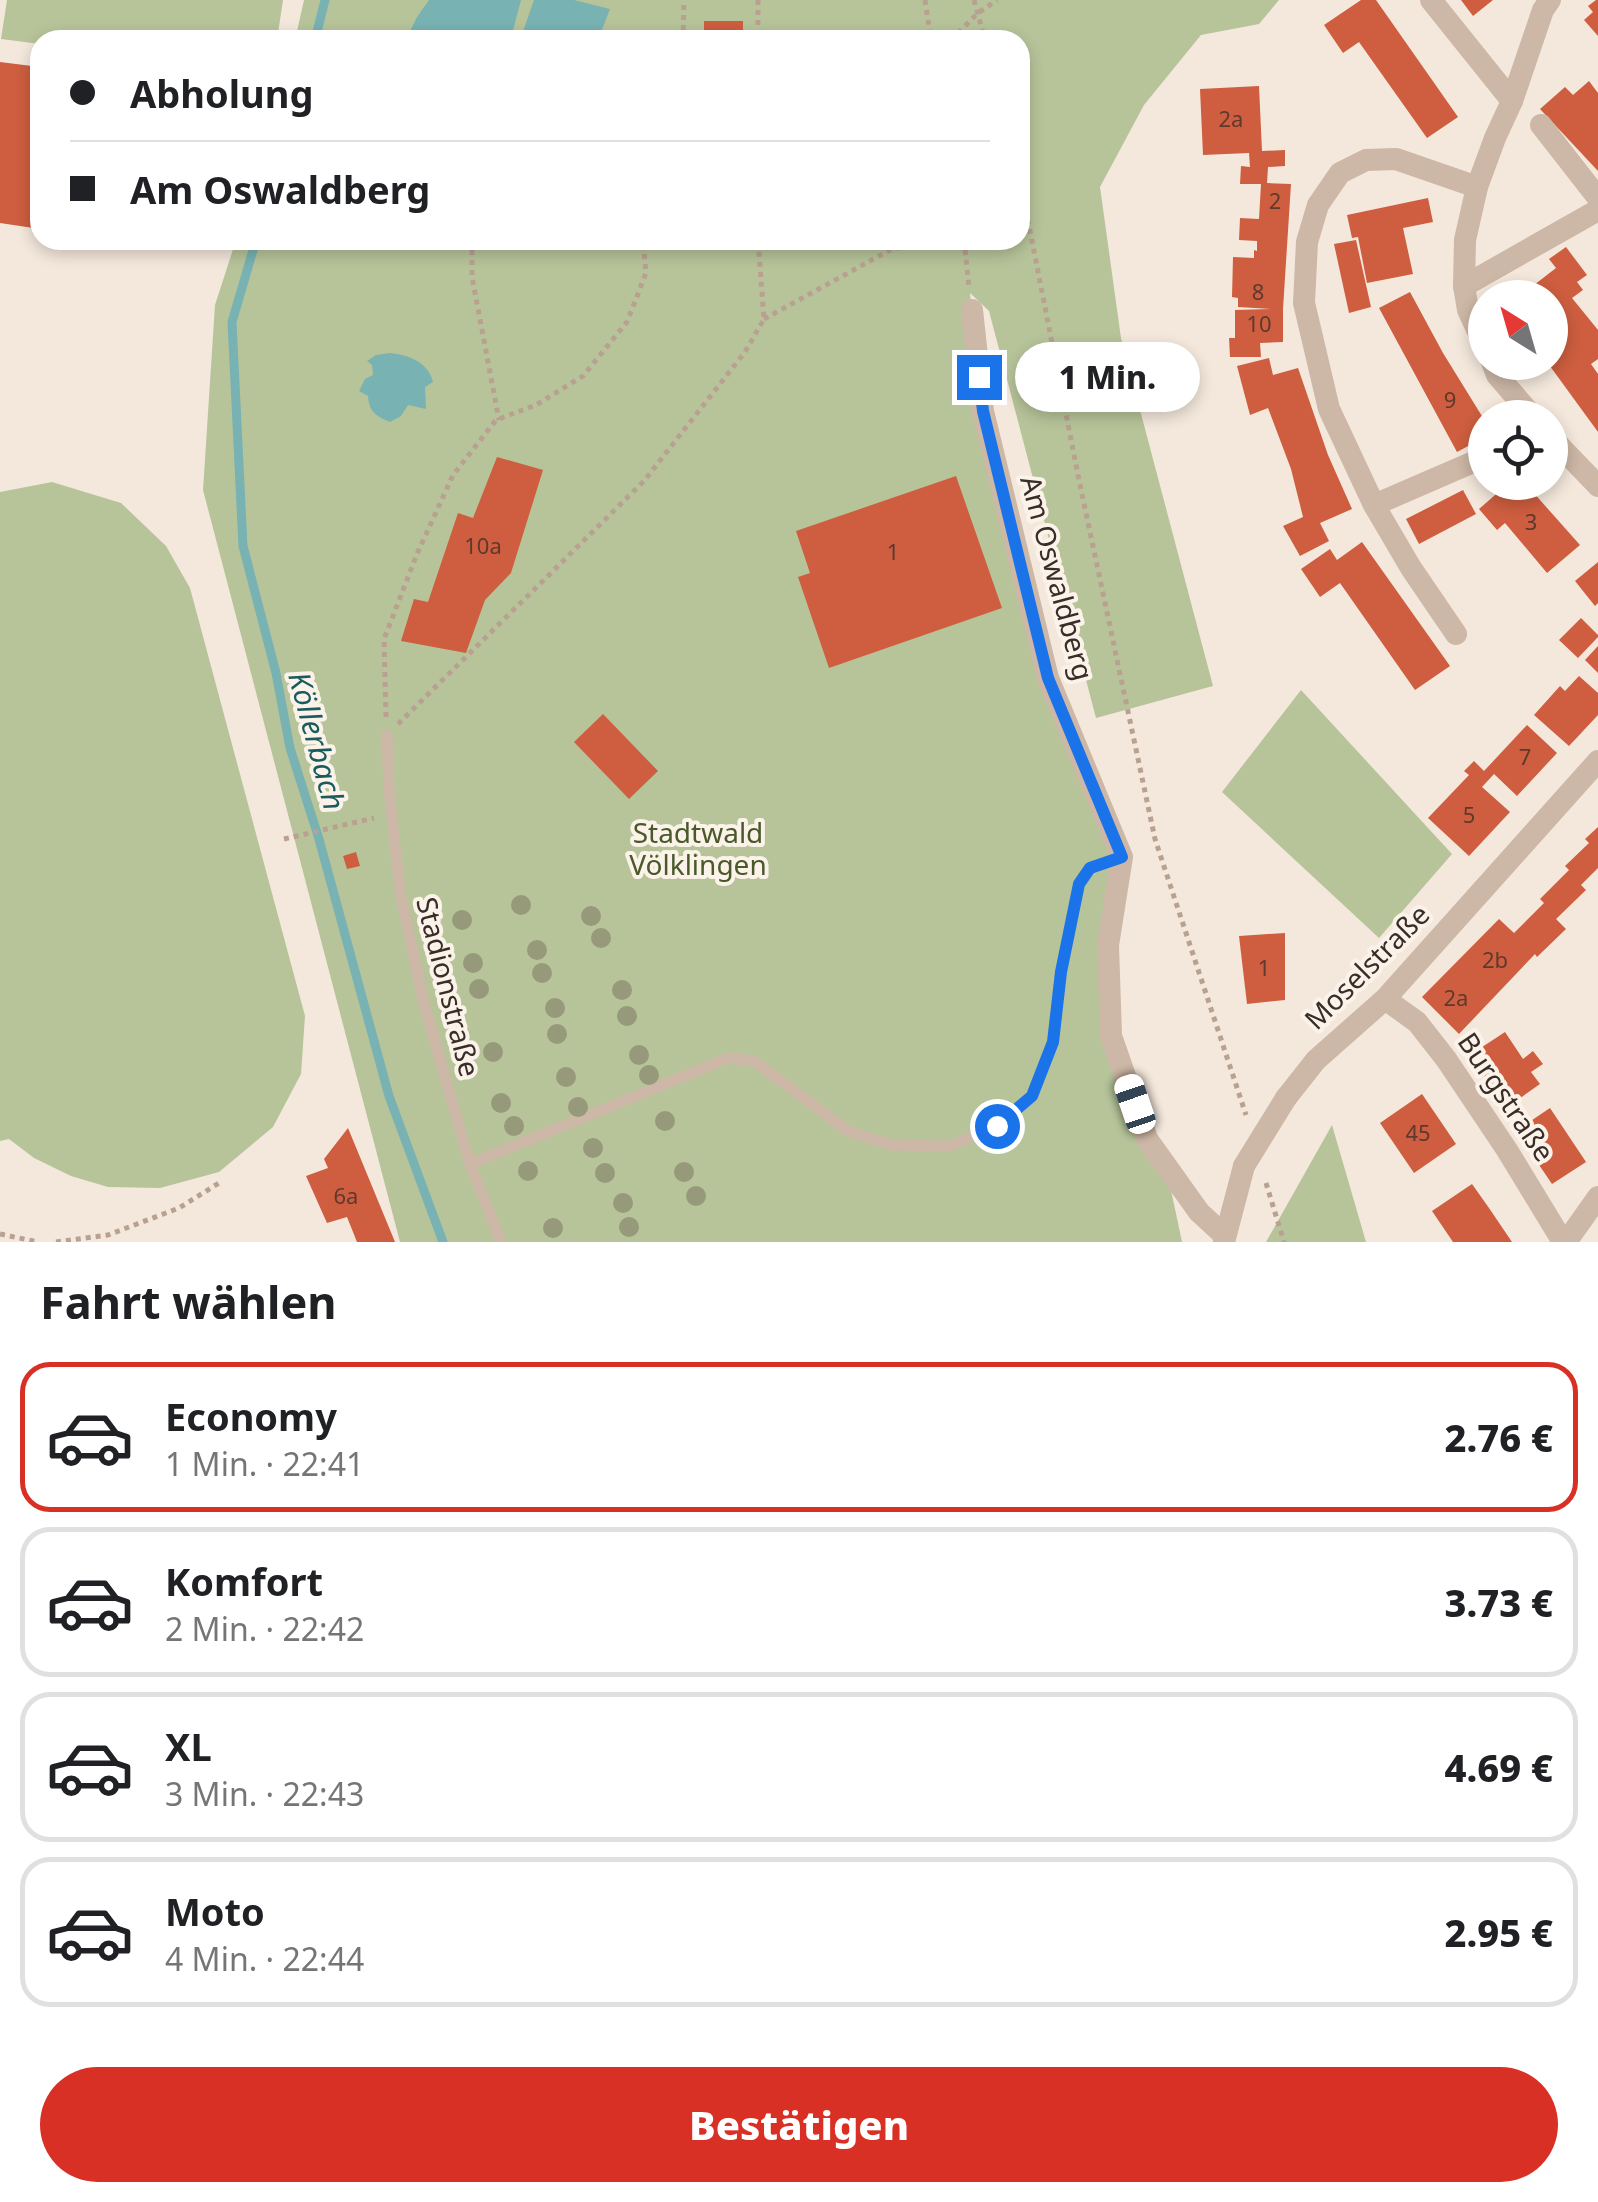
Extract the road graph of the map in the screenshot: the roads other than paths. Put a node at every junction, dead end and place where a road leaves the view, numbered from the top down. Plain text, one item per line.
1 (1431, 0) edge
2 (1550, 0) edge
3 (1512, 101) junction
4 (1541, 124) dead end
5 (1477, 187) junction
6 (1598, 198) edge
7 (1598, 210) edge
8 (1464, 286) junction
9 (972, 310) road end
10 (1468, 310) edge
11 (1501, 380) edge
12 (1519, 400) edge
13 (1568, 455) edge
14 (1468, 465) edge
15 (1598, 486) edge
16 (1374, 505) junction
17 (1456, 634) dead end
18 (387, 735) road end
19 (1598, 761) edge
20 (1122, 857) junction
21 (1385, 998) junction
22 (470, 1164) junction
23 (1598, 1196) edge
24 (1224, 1239) edge
25 (501, 1242) edge
26 (1564, 1242) edge

1 - 3 street
2 - 3 street
3 - 5 street
4 - 6 street
5 - 8 street
5 - 16 street
7 - 8 street
8 - 10 street
9 - 20 street, Am Oswaldberg
11 - 12 street
13 - 15 street
14 - 16 street
16 - 17 street
18 - 22 lane, Stadionstraße
19 - 21 street, Moselstraße
20 - 22 lane
20 - 24 street
21 - 24 street, Moselstraße, bridge
21 - 26 street, Burgstraße
22 - 25 lane, Stadionstraße
23 - 26 street

